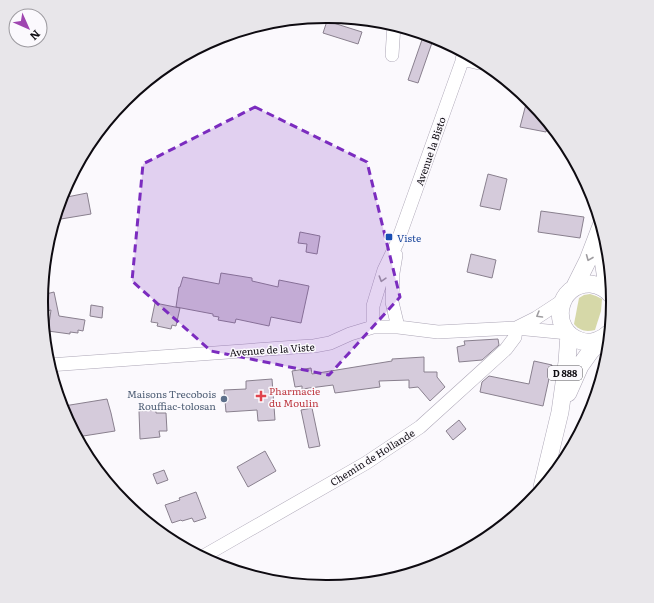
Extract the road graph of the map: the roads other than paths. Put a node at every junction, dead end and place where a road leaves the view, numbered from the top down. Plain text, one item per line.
1 (394, 31) edge
2 (392, 55) dead end
3 (462, 58) edge
4 (597, 235) edge
5 (397, 243) junction
6 (574, 288) junction
7 (605, 290) edge
8 (562, 301) junction
9 (373, 327) junction
10 (398, 327) junction
11 (516, 328) junction
12 (568, 334) junction
13 (603, 338) edge
14 (603, 339) edge
15 (56, 365) edge
16 (560, 412) junction
17 (545, 474) edge
18 (209, 553) edge

1 - 2 street
3 - 5 street, Avenue la Bisto
4 -> 6 main road
5 -> 9 street
5 - 10 street
6 - 7 main road
6 - 8 main road
8 -> 11 street, Avenue de la Viste
8 - 12 main road
9 - 10 street, Avenue de la Viste
9 - 15 street, Avenue de la Viste
10 - 11 street, Avenue de la Viste
11 - 12 street, Avenue de la Viste
11 - 18 street, Chemin de Hollande
12 - 13 main road
12 - 16 main road, D 888
14 - 16 main road, D 888
16 - 17 main road, D 888

